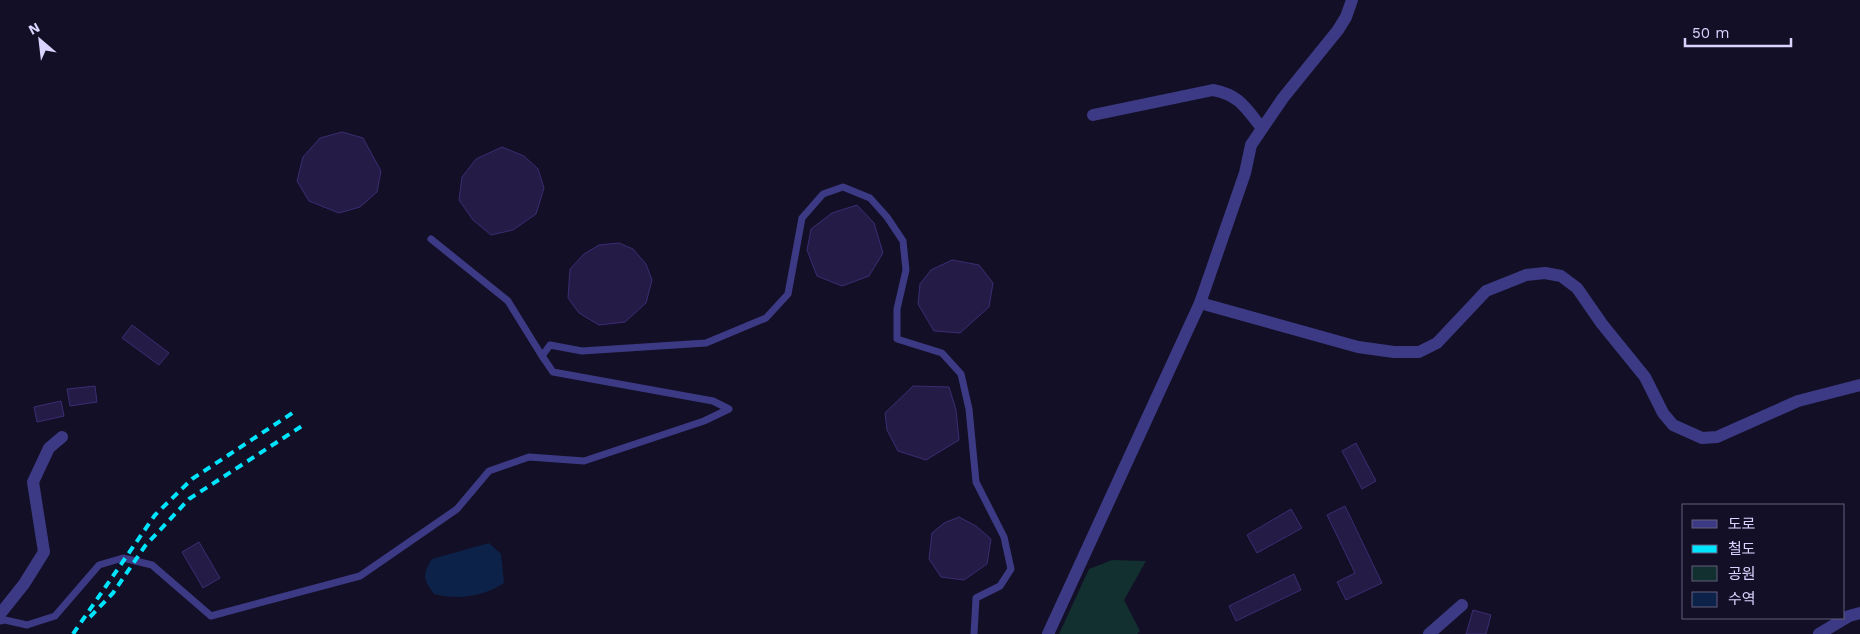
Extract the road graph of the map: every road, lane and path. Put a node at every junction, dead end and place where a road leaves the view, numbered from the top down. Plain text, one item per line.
1 (1352, 0) edge
2 (1093, 115) dead end
3 (1261, 127) junction
4 (432, 239) dead end
5 (1200, 303) junction
6 (542, 356) junction
7 (1860, 386) edge
8 (62, 437) dead end
9 (1462, 605) dead end
10 (1860, 613) edge
11 (0, 614) edge
12 (1845, 618) edge
13 (1844, 619) edge
14 (0, 621) edge
15 (974, 634) edge
16 (1048, 634) edge
17 (1429, 634) edge
18 (1819, 634) edge

1 - 3 street
2 - 3 street
3 - 5 street
4 - 6 lane
5 - 7 street
5 - 16 street
6 - 14 lane
6 - 15 lane
8 - 11 street
9 - 17 street
10 - 12 street
13 - 18 street

